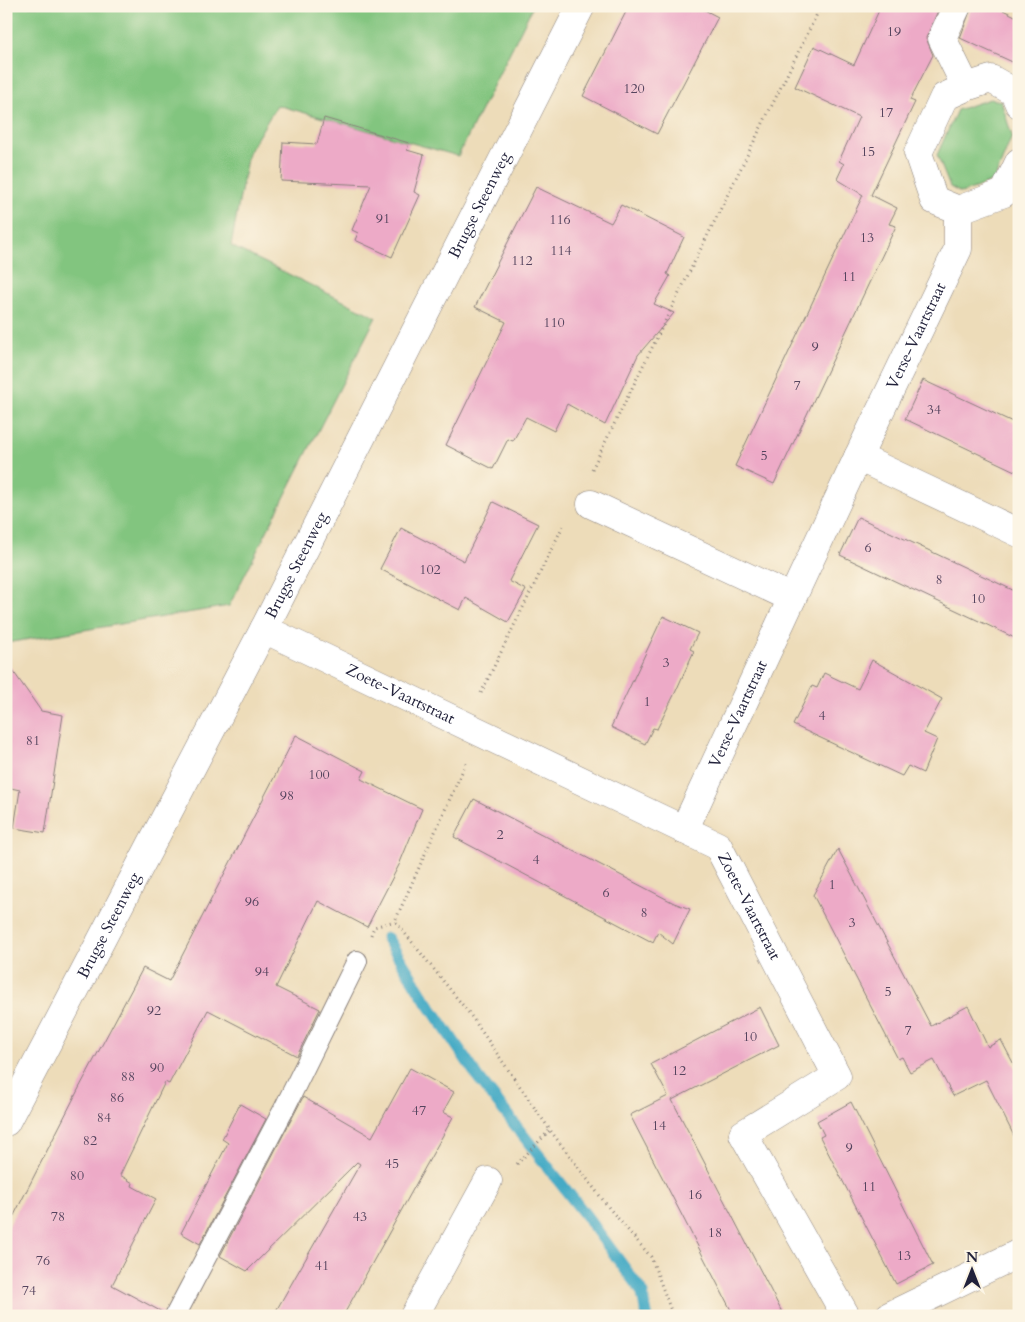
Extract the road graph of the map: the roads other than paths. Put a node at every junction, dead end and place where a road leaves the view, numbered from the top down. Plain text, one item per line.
1 (581, 6) edge
2 (957, 6) edge
3 (966, 87) junction
4 (1019, 104) edge
5 (1019, 162) edge
6 (958, 210) junction
7 (858, 457) junction
8 (591, 504) dead end
9 (1019, 533) edge
10 (792, 598) junction
11 (264, 629) junction
12 (684, 830) junction
13 (357, 961) dead end
14 (6, 1122) edge
15 (488, 1181) dead end
16 (1019, 1253) edge
17 (176, 1316) edge
18 (414, 1316) edge
19 (846, 1316) edge
20 (888, 1316) edge

1 - 11 street, Brugse Steenweg
2 - 3 street
3 - 4 street
3 - 6 street
5 - 6 street
6 - 7 street, Verse-Vaartstraat
7 - 9 street
7 - 10 street, Verse-Vaartstraat
8 - 10 street
10 - 12 street, Verse-Vaartstraat
11 - 12 street, Zoete-Vaartstraat
11 - 14 street, Brugse Steenweg
12 - 19 street, Zoete-Vaartstraat
13 - 17 lane
15 - 18 street
16 - 20 street

